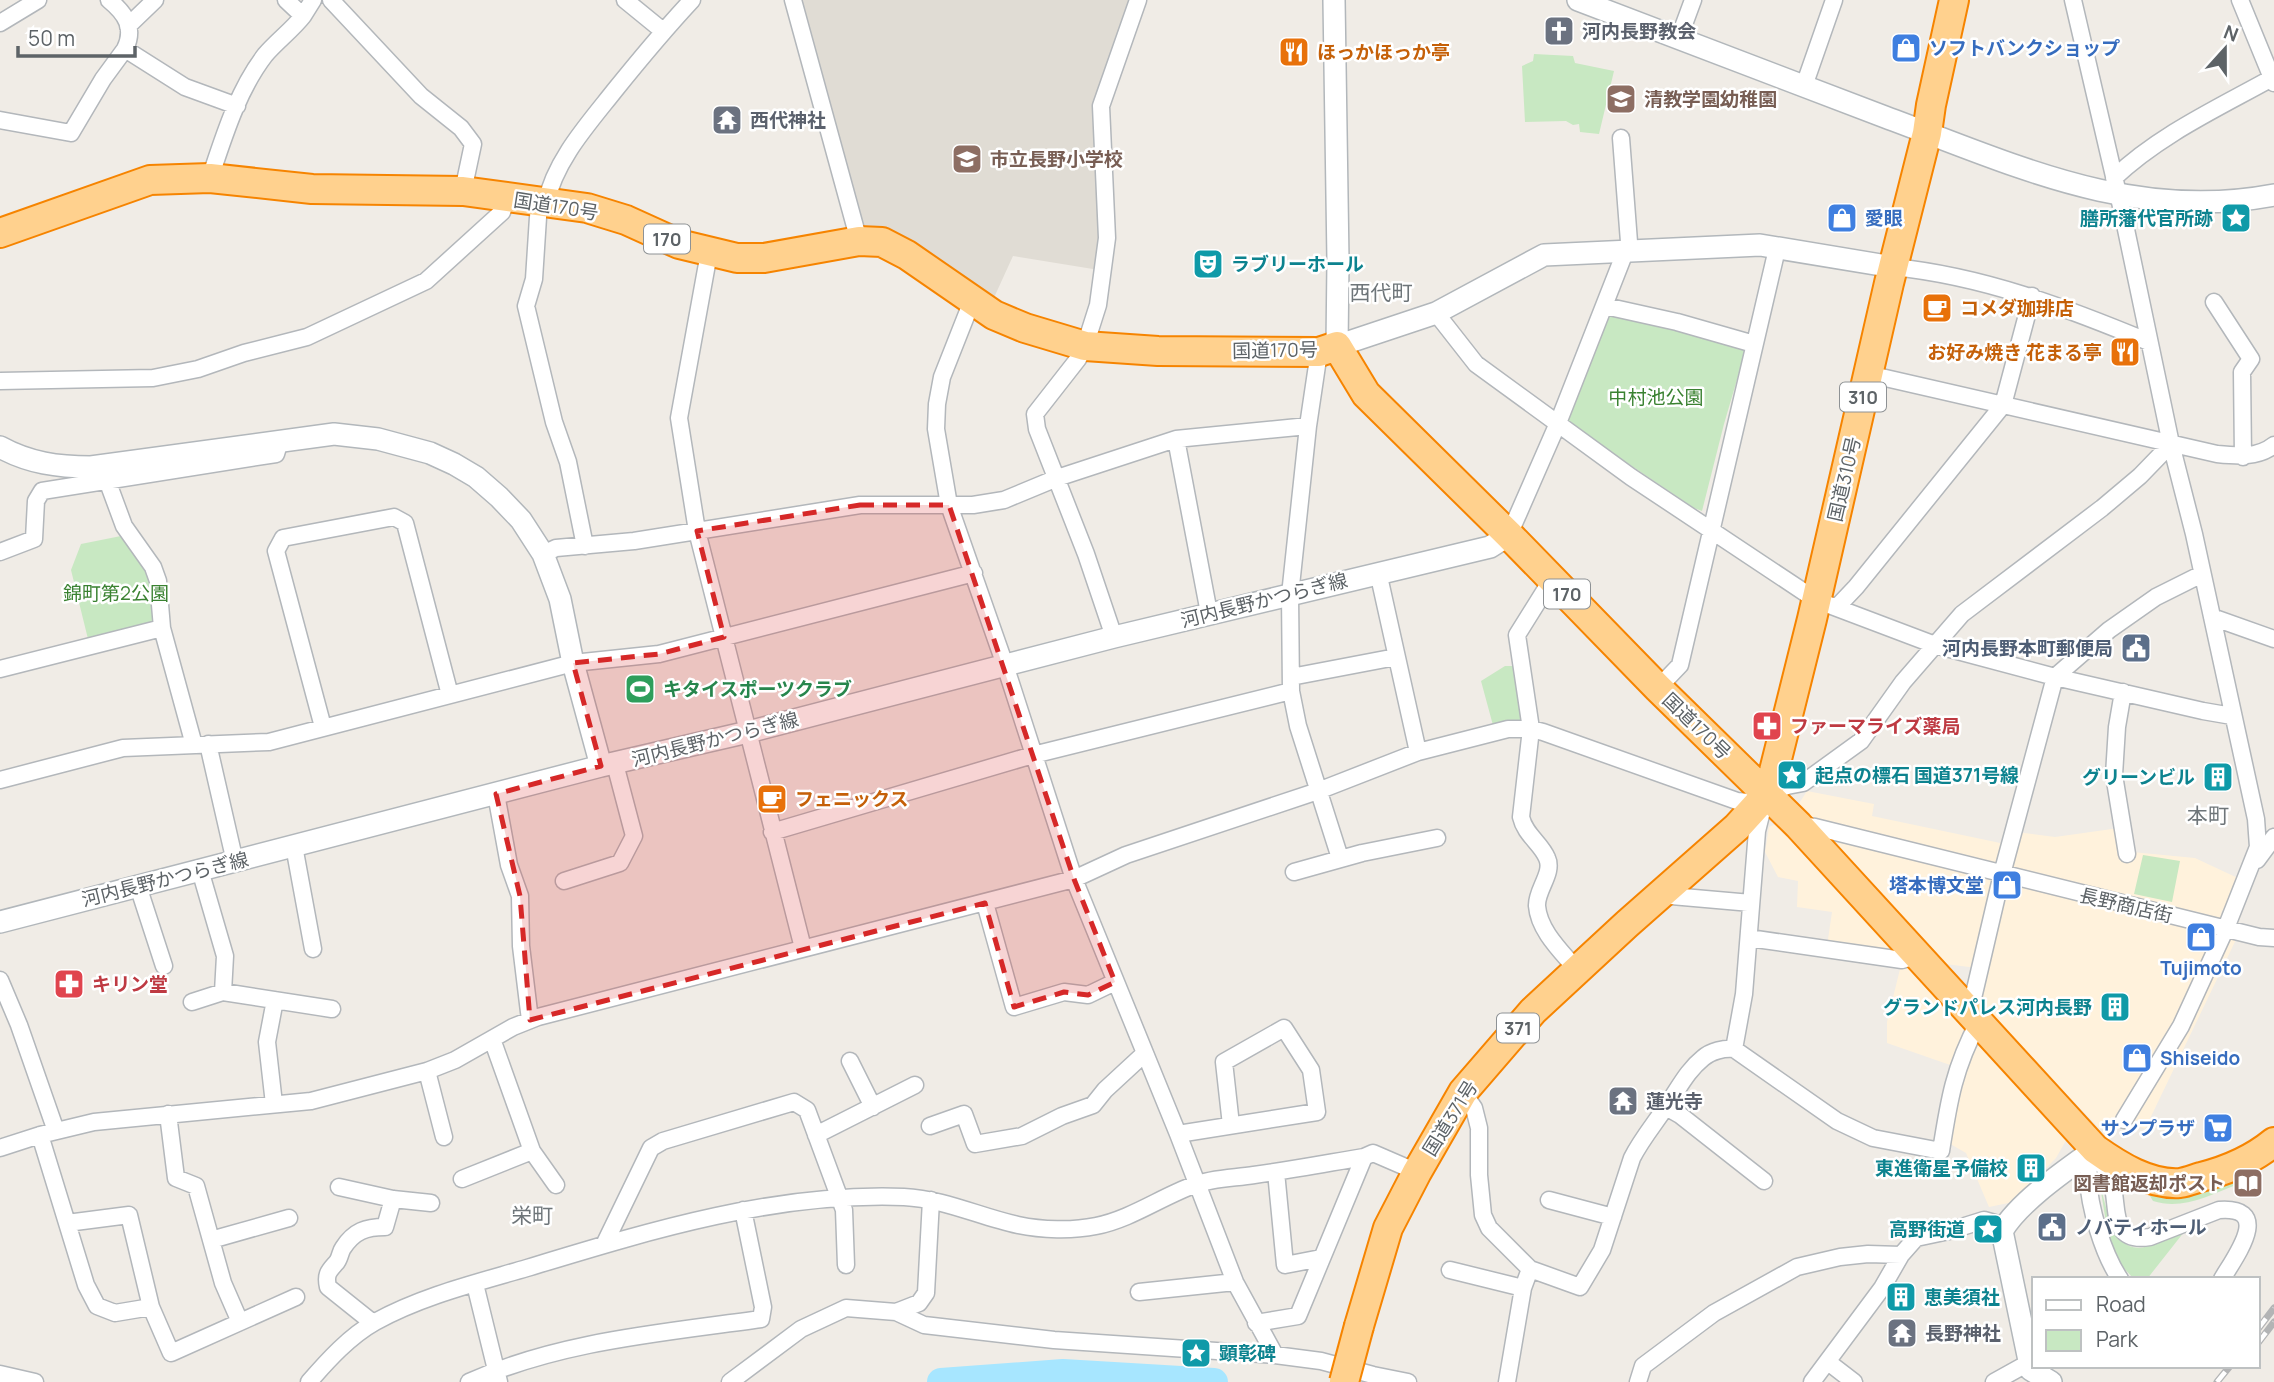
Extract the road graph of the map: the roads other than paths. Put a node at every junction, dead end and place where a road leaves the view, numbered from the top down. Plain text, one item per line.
1 (38, 0) edge
2 (109, 0) edge
3 (155, 0) edge
4 (286, 0) edge
5 (313, 0) edge
6 (331, 0) edge
7 (625, 0) edge
8 (692, 0) edge
9 (793, 0) edge
10 (1138, 0) edge
11 (1334, 0) edge
12 (1578, 0) edge
13 (1693, 0) edge
14 (1835, 0) edge
15 (1954, 0) edge
16 (2073, 0) edge
17 (2240, 0) edge
18 (303, 16) junction
19 (0, 23) edge
20 (128, 26) junction
21 (663, 31) junction
22 (1679, 38) junction
23 (125, 49) junction
24 (2273, 81) edge
25 (1804, 86) junction
26 (237, 106) junction
27 (0, 120) edge
28 (1927, 133) junction
29 (1621, 138) dead end
30 (210, 178) junction
31 (2116, 187) junction
32 (463, 191) junction
33 (2274, 195) edge
34 (507, 198) junction
35 (542, 202) junction
36 (0, 233) edge
37 (859, 241) junction
38 (1777, 249) junction
39 (709, 253) junction
40 (1626, 253) junction
41 (1893, 267) junction
42 (2032, 296) junction
43 (972, 301) junction
44 (2214, 302) dead end
45 (1605, 306) junction
46 (1436, 313) junction
47 (2149, 342) junction
48 (1754, 344) junction
49 (1085, 346) junction
50 (1328, 349) junction
51 (1868, 374) junction
52 (0, 382) edge
53 (2003, 405) junction
54 (1558, 423) junction
55 (1308, 426) junction
56 (1176, 439) junction
57 (280, 441) junction
58 (2171, 444) junction
59 (2274, 444) edge
60 (0, 447) edge
61 (2243, 457) junction
62 (1057, 478) junction
63 (107, 480) junction
64 (949, 505) junction
65 (1711, 528) junction
66 (697, 531) junction
67 (1509, 535) junction
68 (585, 546) junction
69 (0, 551) edge
70 (543, 554) junction
71 (1378, 572) junction
72 (974, 573) junction
73 (2202, 574) junction
74 (1550, 578) junction
75 (1290, 595) junction
76 (1827, 603) junction
77 (1209, 613) junction
78 (2212, 617) junction
79 (162, 628) junction
80 (1114, 636) junction
81 (724, 637) junction
82 (2274, 639) edge
83 (1935, 645) junction
84 (1396, 657) junction
85 (573, 663) junction
86 (1005, 665) junction
87 (0, 669) edge
88 (2055, 677) junction
89 (1291, 684) junction
90 (1658, 688) junction
91 (2123, 692) junction
92 (450, 695) junction
93 (2232, 716) junction
94 (323, 727) junction
95 (1531, 729) junction
96 (748, 732) junction
97 (201, 744) junction
98 (1418, 752) junction
99 (1033, 755) junction
100 (608, 765) junction
101 (0, 780) edge
102 (1318, 791) junction
103 (496, 794) junction
104 (1767, 794) junction
105 (1807, 826) junction
106 (772, 832) junction
107 (2274, 837) edge
108 (1437, 838) dead end
109 (294, 846) junction
110 (2127, 854) dead end
111 (1340, 858) junction
112 (235, 862) junction
113 (2251, 867) junction
114 (200, 870) junction
115 (1294, 872) dead end
116 (2001, 874) junction
117 (1074, 879) junction
118 (564, 881) dead end
119 (138, 886) junction
120 (1660, 895) junction
121 (985, 903) junction
122 (1751, 904) junction
123 (0, 922) edge
124 (2226, 928) junction
125 (1749, 938) junction
126 (2274, 938) edge
127 (803, 948) junction
128 (313, 949) dead end
129 (1918, 955) junction
130 (164, 966) dead end
131 (1577, 970) junction
132 (0, 980) edge
133 (1115, 982) junction
134 (223, 992) junction
135 (275, 1000) junction
136 (192, 1002) dead end
137 (331, 1009) dead end
138 (1974, 1016) junction
139 (530, 1020) junction
140 (492, 1039) junction
141 (1734, 1049) junction
142 (1144, 1054) junction
143 (850, 1061) dead end
144 (427, 1071) junction
145 (915, 1086) dead end
146 (1463, 1092) junction
147 (274, 1104) junction
148 (873, 1107) junction
149 (1666, 1107) junction
150 (168, 1114) junction
151 (2123, 1120) dead end
152 (1231, 1125) junction
153 (930, 1126) dead end
154 (48, 1133) junction
155 (1178, 1134) junction
156 (816, 1135) junction
157 (444, 1137) dead end
158 (2274, 1142) edge
159 (0, 1147) edge
160 (2095, 1149) junction
161 (532, 1151) junction
162 (1364, 1157) junction
163 (1276, 1172) junction
164 (1417, 1172) junction
165 (463, 1179) dead end
166 (1764, 1181) dead end
167 (1196, 1184) junction
168 (556, 1185) dead end
169 (339, 1187) dead end
170 (393, 1199) junction
171 (839, 1199) junction
172 (931, 1200) junction
173 (1549, 1200) dead end
174 (431, 1203) dead end
175 (743, 1210) junction
176 (1613, 1217) junction
177 (289, 1218) dead end
178 (67, 1223) junction
179 (2005, 1226) junction
180 (211, 1240) junction
181 (604, 1245) junction
182 (1901, 1255) junction
183 (1321, 1258) junction
184 (846, 1265) dead end
185 (1530, 1269) junction
186 (1450, 1270) dead end
187 (2119, 1277) edge
188 (2223, 1277) edge
189 (1235, 1282) junction
190 (474, 1284) junction
191 (1524, 1288) junction
192 (1139, 1292) dead end
193 (296, 1297) dead end
194 (151, 1307) junction
195 (896, 1312) junction
196 (240, 1322) junction
197 (373, 1323) junction
198 (1256, 1323) junction
199 (2030, 1354) edge
200 (1275, 1355) junction
201 (1828, 1362) junction
202 (0, 1374) edge
203 (497, 1376) edge
204 (35, 1382) edge
205 (309, 1382) edge
206 (469, 1382) edge
207 (730, 1382) edge
208 (1344, 1382) edge
209 (1408, 1382) edge
210 (1507, 1382) edge
211 (1638, 1382) edge
212 (1812, 1382) edge
213 (1854, 1382) edge
214 (1994, 1382) edge

1 - 19 street
2 - 20 street
3 - 20 street
4 - 18 street
5 - 18 street
6 - 32 street
7 - 21 street
8 - 21 street
9 - 37 street
10 - 49 street
11 - 50 street
12 - 22 street
13 - 22 street
14 - 25 street
15 - 28 highway, 国道310号 / 310
16 - 31 street
17 - 24 street
18 - 26 street
20 - 23 street
21 - 35 street
22 - 25 street
23 - 26 street
23 - 27 street
24 - 31 street
25 - 28 street
26 - 30 street
28 - 31 street
28 - 41 highway, 国道310号 / 310
29 - 40 street
30 - 32 highway, 国道170号 / 170
30 - 36 highway, 国道170号 / 170
31 - 33 street
31 - 47 street
32 - 34 highway, 国道170号 / 170
34 - 35 highway, 国道170号 / 170
34 - 52 street
35 - 39 highway, 国道170号 / 170
35 - 68 street
37 - 39 highway, 国道170号 / 170
37 - 43 highway, 国道170号 / 170
38 - 40 street
38 - 41 street
38 - 48 street
39 - 66 street
40 - 45 street
40 - 46 street
41 - 42 street
41 - 51 highway, 国道310号 / 310
42 - 47 street
42 - 53 street
43 - 49 highway, 国道170号 / 170
43 - 64 street
44 - 61 street
45 - 48 street
45 - 54 street
46 - 50 street
46 - 54 street
47 - 58 street
48 - 65 street
49 - 50 highway, 国道170号 / 170
49 - 62 street
50 - 55 street
50 - 67 highway, 国道170号 / 170
51 - 53 street
51 - 76 highway, 国道310号 / 310
53 - 58 street
53 - 76 street
54 - 65 street
54 - 67 street
55 - 56 street
55 - 75 street
56 - 62 street
56 - 77 street
57 - 60 street
57 - 63 street
57 - 70 street
58 - 61 street
58 - 73 street
58 - 83 street
59 - 61 street
62 - 64 street
62 - 80 street
63 - 69 street
63 - 79 street
64 - 66 street
64 - 72 street
65 - 76 street
65 - 90 street
66 - 68 street
66 - 81 street
67 - 71 street, 河内長野かつらぎ線
67 - 74 highway, 国道170号 / 170
68 - 70 street
70 - 85 street
71 - 75 street, 河内長野かつらぎ線
71 - 84 street
72 - 81 street
72 - 86 street
73 - 78 street
73 - 88 street
74 - 90 highway, 国道170号 / 170
74 - 95 street
75 - 77 street, 河内長野かつらぎ線
75 - 89 street
76 - 83 street
76 - 104 highway, 国道310号 / 310
77 - 80 street, 河内長野かつらぎ線
78 - 82 street
78 - 93 street
79 - 87 street
79 - 97 street
80 - 86 street, 河内長野かつらぎ線
81 - 85 street
81 - 96 street
83 - 88 street
83 - 104 street
84 - 89 street
84 - 98 street
85 - 92 street
85 - 100 street
86 - 96 street, 河内長野かつらぎ線
86 - 99 street
88 - 91 street
88 - 116 street
89 - 99 street
89 - 102 street
90 - 104 highway, 国道170号 / 170
91 - 93 street
91 - 110 street
92 - 94 street
92 - 94 street
93 - 113 street
94 - 97 street
95 - 98 street
95 - 104 street
95 - 131 street
96 - 100 street, 河内長野かつらぎ線
96 - 106 street
97 - 101 street
97 - 112 street
98 - 102 street
99 - 106 street
99 - 117 street
100 - 103 street, 河内長野かつらぎ線
100 - 118 street
102 - 111 street
102 - 117 street
103 - 109 street, 河内長野かつらぎ線
103 - 139 street
104 - 105 highway, 国道170号 / 170
104 - 120 highway, 国道371号 / 371
104 - 122 street
105 - 116 street, 長野商店街
105 - 129 highway, 国道170号 / 170
106 - 127 street
107 - 113 street
108 - 111 street
109 - 112 street, 河内長野かつらぎ線
109 - 128 street
111 - 115 street
112 - 114 street, 河内長野かつらぎ線
113 - 124 street
114 - 119 street, 河内長野かつらぎ線
114 - 134 street
116 - 124 street, 長野商店街
116 - 138 street
117 - 121 street
117 - 133 street
119 - 123 street, 河内長野かつらぎ線
119 - 130 street
120 - 122 street
120 - 131 highway, 国道371号 / 371
121 - 127 street
121 - 133 street
122 - 125 street
124 - 126 street, 長野商店街
124 - 151 street
125 - 129 street
125 - 141 street
127 - 139 street
129 - 138 highway, 国道170号 / 170
131 - 146 highway, 国道371号 / 371
132 - 154 street
133 - 142 street
134 - 135 street
134 - 136 street
135 - 137 street
135 - 147 street
138 - 141 street
138 - 160 highway, 国道170号 / 170
139 - 140 street
140 - 144 street
140 - 161 street
141 - 149 street
142 - 153 street
142 - 155 street
143 - 148 street
144 - 147 street
144 - 157 street
145 - 148 street
146 - 164 highway, 国道371号 / 371
146 - 185 street
147 - 150 street
148 - 156 street
149 - 166 street
149 - 176 street
150 - 154 street
150 - 180 street
152 - 152 street
152 - 155 street
154 - 159 street
154 - 178 street
155 - 167 street
156 - 171 street
156 - 181 street
158 - 160 highway, 国道170号 / 170
160 - 179 street
160 - 187 street
160 - 188 street
161 - 165 street
161 - 168 street
162 - 163 street
162 - 164 street
162 - 183 street
163 - 167 street
163 - 183 street
164 - 208 highway, 国道371号 / 371, bridge
167 - 172 street
167 - 189 street
169 - 170 street
170 - 174 street
170 - 197 street
171 - 172 street
171 - 175 street
171 - 184 street
172 - 195 street
173 - 176 street
175 - 181 street
175 - 203 street
176 - 185 street
177 - 180 street
178 - 194 street
178 - 194 street
179 - 182 street
179 - 199 street
180 - 196 street
181 - 190 street
182 - 201 street
182 - 211 street
183 - 198 street
185 - 191 street
186 - 191 street
189 - 192 street
189 - 198 street
190 - 197 street
190 - 203 street
191 - 210 street
193 - 196 street
194 - 196 street
195 - 200 street
195 - 207 street
197 - 205 street
198 - 200 street
199 - 214 street
200 - 209 street
201 - 212 street
201 - 213 street
202 - 204 street
203 - 206 street

